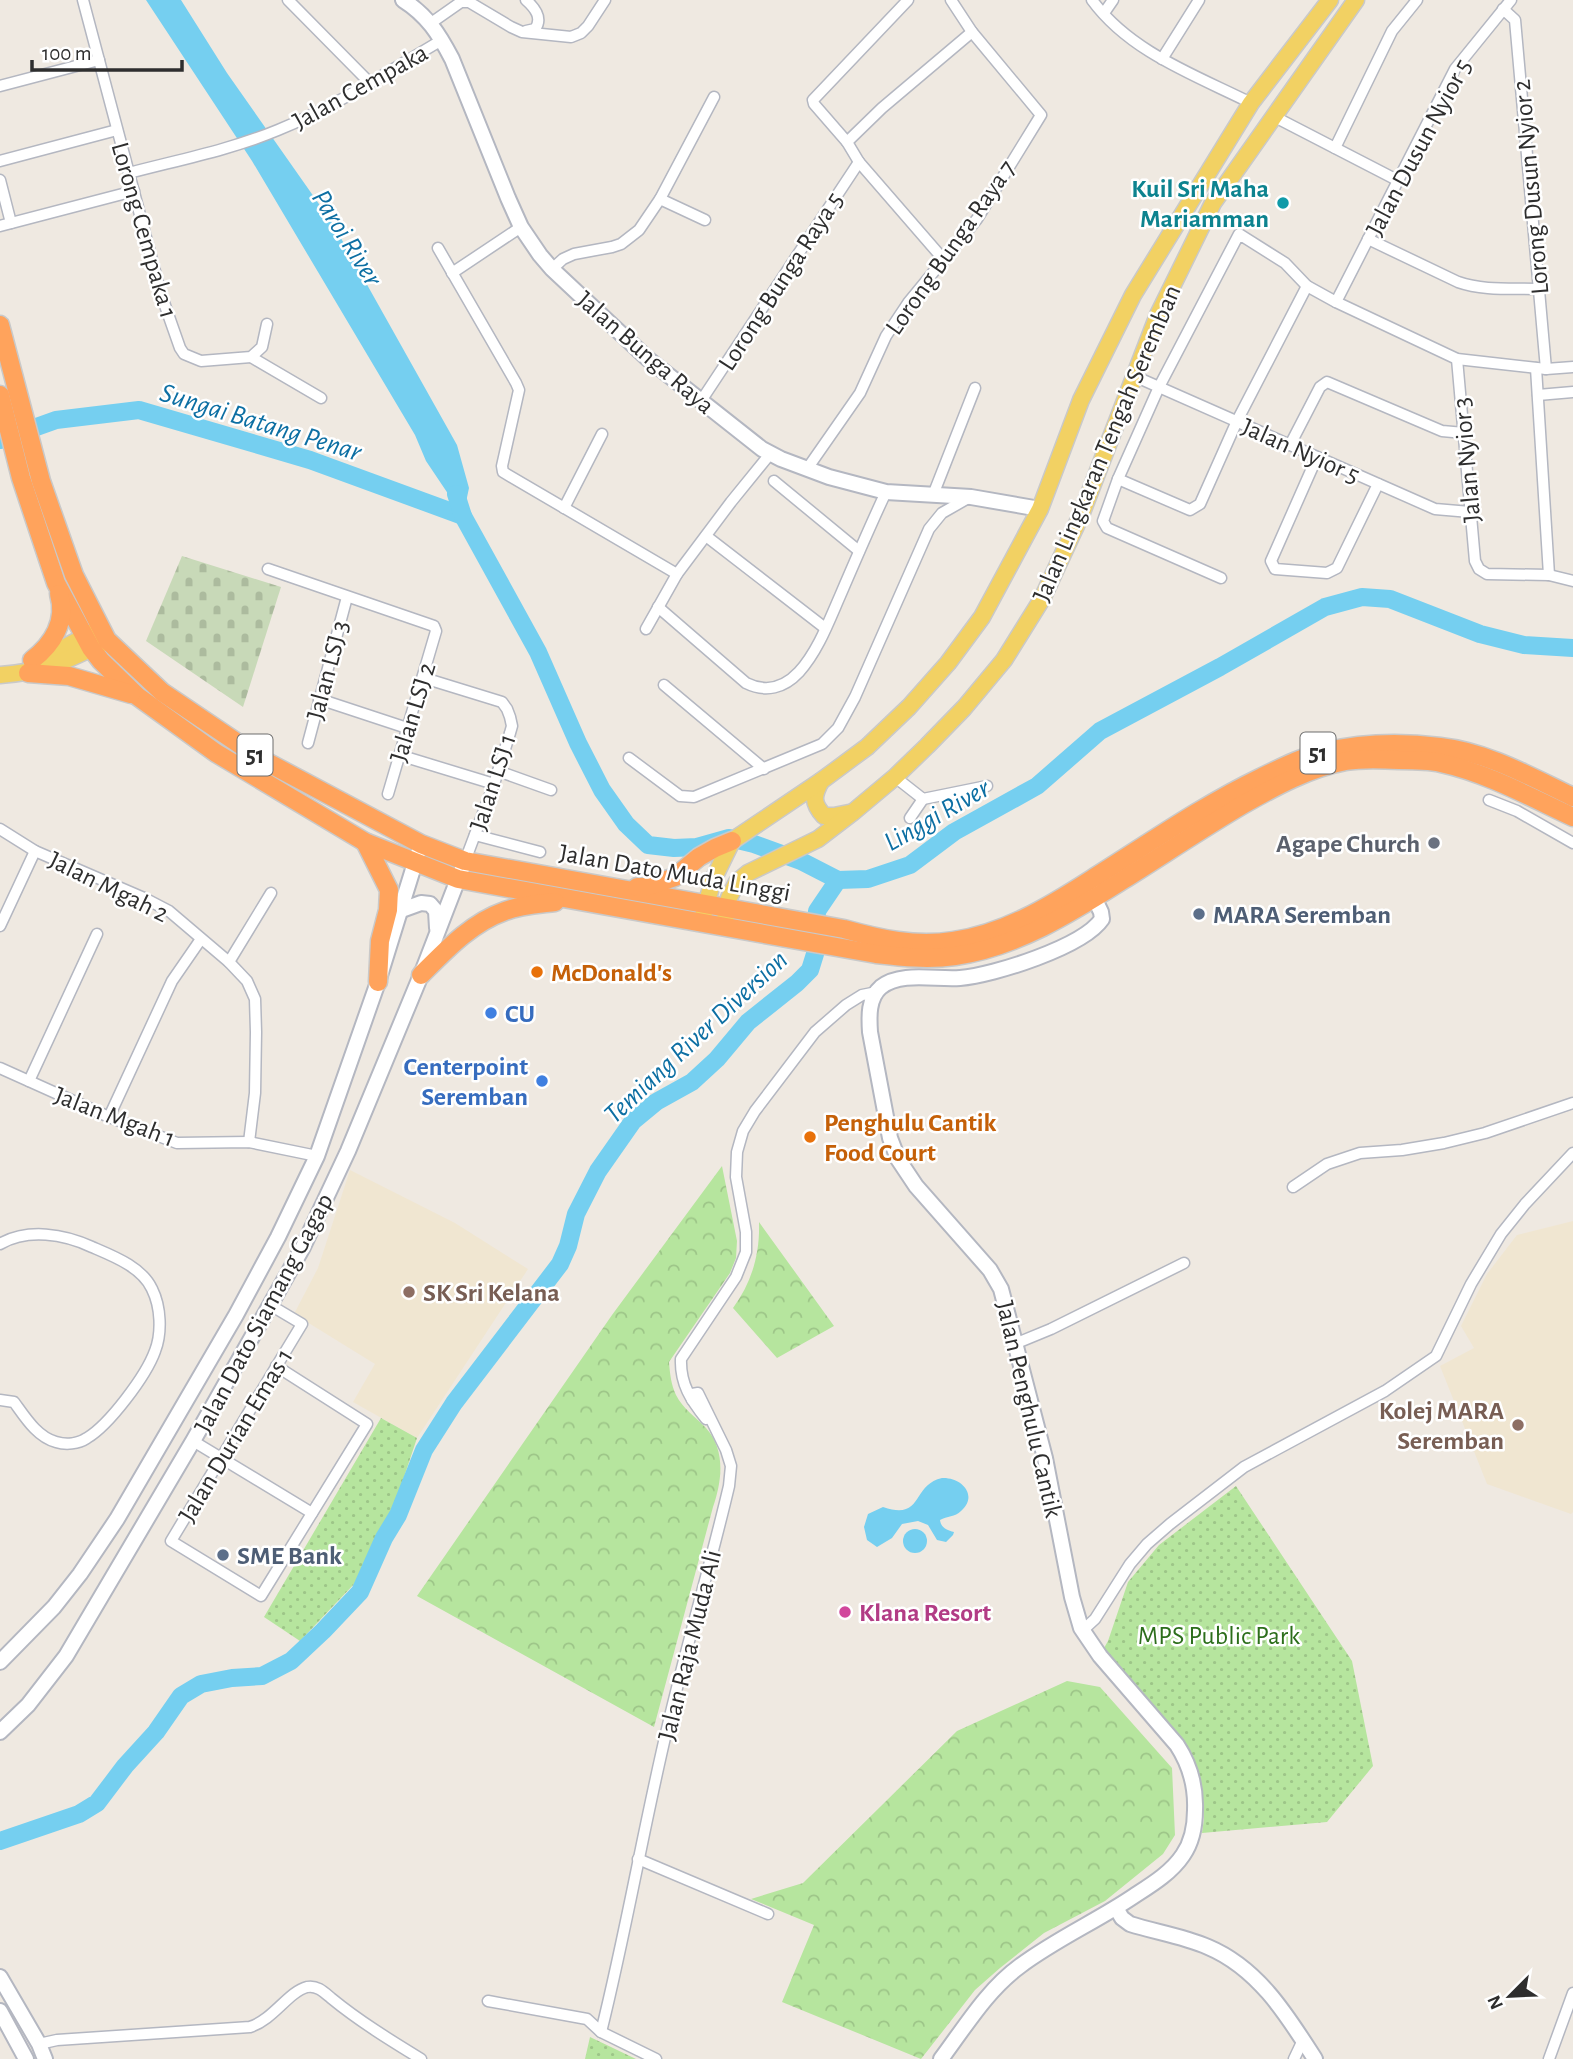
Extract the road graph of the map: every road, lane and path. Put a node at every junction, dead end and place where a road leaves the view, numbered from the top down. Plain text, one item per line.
1 (83, 0) edge
2 (288, 0) edge
3 (403, 0) edge
4 (526, 0) edge
5 (605, 0) edge
6 (908, 0) edge
7 (951, 0) edge
8 (1092, 0) edge
9 (1113, 0) edge
10 (1199, 0) edge
11 (1330, 0) edge
12 (1356, 0) edge
13 (1416, 0) edge
14 (1511, 0) edge
15 (1503, 9) junction
16 (1104, 13) junction
17 (431, 23) junction
18 (522, 32) junction
19 (972, 32) junction
20 (442, 40) junction
21 (1162, 59) junction
22 (99, 60) junction
23 (369, 82) junction
24 (0, 86) edge
25 (714, 97) dead end
26 (1251, 103) junction
27 (1273, 116) junction
28 (117, 130) junction
29 (847, 142) junction
30 (1335, 148) junction
31 (0, 161) edge
32 (859, 162) junction
33 (129, 173) junction
34 (0, 180) edge
35 (1397, 180) junction
36 (134, 191) junction
37 (660, 199) junction
38 (705, 220) dead end
39 (12, 223) junction
40 (0, 226) edge
41 (521, 227) junction
42 (1368, 239) junction
43 (438, 248) dead end
44 (944, 260) junction
45 (552, 269) junction
46 (452, 273) junction
47 (1307, 285) junction
48 (1539, 289) junction
49 (1336, 302) junction
50 (267, 324) dead end
51 (0, 325) edge
52 (251, 357) junction
53 (1457, 359) junction
54 (1573, 367) edge
55 (1541, 369) junction
56 (1135, 376) junction
57 (1159, 387) junction
58 (975, 388) dead end
59 (1573, 392) edge
60 (1538, 395) junction
61 (6, 396) edge
62 (321, 398) dead end
63 (701, 401) junction
64 (1237, 421) junction
65 (602, 433) dead end
66 (1464, 433) junction
67 (1290, 445) junction
68 (770, 454) junction
69 (1317, 457) junction
70 (807, 468) junction
71 (1118, 479) junction
72 (774, 481) dead end
73 (1378, 484) junction
74 (886, 492) junction
75 (933, 495) junction
76 (971, 497) junction
77 (564, 508) junction
78 (1040, 509) junction
79 (1470, 512) junction
80 (706, 536) junction
81 (859, 551) junction
82 (268, 569) dead end
83 (677, 573) junction
84 (1549, 575) junction
85 (1220, 578) dead end
86 (1573, 581) edge
87 (56, 583) junction
88 (347, 597) junction
89 (658, 607) junction
90 (825, 628) junction
91 (646, 629) dead end
92 (96, 638) junction
93 (30, 667) junction
94 (0, 674) edge
95 (424, 678) junction
96 (664, 685) dead end
97 (137, 696) junction
98 (319, 699) junction
99 (407, 728) junction
100 (308, 743) dead end
101 (400, 755) junction
102 (629, 758) dead end
103 (764, 769) junction
104 (498, 771) junction
105 (895, 776) junction
106 (821, 781) junction
107 (494, 784) junction
108 (987, 786) dead end
109 (551, 790) dead end
110 (388, 794) dead end
111 (1573, 797) edge
112 (923, 799) junction
113 (1489, 800) dead end
114 (852, 813) junction
115 (1573, 817) edge
116 (910, 818) dead end
117 (0, 829) edge
118 (475, 835) junction
119 (732, 841) junction
120 (365, 842) junction
121 (1573, 843) edge
122 (421, 844) junction
123 (35, 851) junction
124 (540, 852) dead end
125 (465, 861) junction
126 (414, 863) junction
127 (458, 879) junction
128 (616, 887) junction
129 (1090, 890) junction
130 (271, 893) dead end
131 (569, 900) junction
132 (399, 911) junction
133 (704, 913) junction
134 (725, 917) junction
135 (0, 926) edge
136 (97, 934) dead end
137 (437, 934) junction
138 (201, 939) junction
139 (229, 962) junction
140 (421, 975) junction
141 (377, 982) junction
142 (877, 992) junction
143 (0, 1068) edge
144 (29, 1081) junction
145 (1573, 1103) edge
146 (109, 1117) junction
147 (249, 1142) junction
148 (1573, 1153) edge
149 (317, 1156) junction
150 (1293, 1187) dead end
151 (0, 1244) edge
152 (1184, 1263) dead end
153 (270, 1305) junction
154 (1017, 1343) junction
155 (276, 1366) junction
156 (0, 1400) edge
157 (193, 1441) junction
158 (221, 1458) junction
159 (312, 1513) junction
160 (1082, 1631) junction
161 (0, 1662) edge
162 (0, 1732) edge
163 (638, 1859) junction
164 (1115, 1908) junction
165 (768, 1914) dead end
166 (0, 1977) edge
167 (1573, 1993) edge
168 (488, 2001) dead end
169 (0, 2011) edge
170 (601, 2032) junction
171 (1303, 2040) junction
172 (39, 2044) junction
173 (26, 2059) edge
174 (45, 2059) edge
175 (421, 2059) edge
176 (656, 2059) edge
177 (941, 2059) edge
178 (1294, 2059) edge
179 (1315, 2059) edge
180 (1549, 2059) edge

1 - 22 street, Lorong Cempaka 1
2 - 23 street
3 - 17 street, Jalan Bunga Raya
4 - 18 street
5 - 18 street
6 - 29 street
7 - 19 street, Lorong Bunga Raya 7
8 - 16 street
9 - 16 street
10 - 21 street
11 - 26 main road, Jalan Lingkaran Tengah Seremban
12 - 27 main road, Jalan Lingkaran Tengah Seremban
13 - 30 street
14 - 15 street, Jalan Dusun Nyior 5
15 - 35 street, Jalan Dusun Nyior 5
15 - 48 street, Lorong Dusun Nyior 2
16 - 21 street
17 - 18 street
17 - 20 street, Jalan Bunga Raya
19 - 29 street
19 - 44 street, Lorong Bunga Raya 7
20 - 23 street, Jalan Cempaka
20 - 41 street, Jalan Bunga Raya
21 - 26 street
22 - 24 street
22 - 28 street, Lorong Cempaka 1
23 - 33 street, Jalan Cempaka
25 - 37 street
26 - 78 main road, Jalan Lingkaran Tengah Seremban
27 - 30 street
27 - 56 main road, Jalan Lingkaran Tengah Seremban
28 - 31 street
28 - 33 street, Lorong Cempaka 1
29 - 32 street
30 - 35 street
32 - 44 street
32 - 63 street, Lorong Bunga Raya 5
33 - 36 street, Lorong Cempaka 1
34 - 39 street
35 - 42 street, Jalan Dusun Nyior 5
36 - 39 street
36 - 52 street, Lorong Cempaka 1
37 - 38 street
37 - 45 street
39 - 40 street
41 - 45 street, Jalan Bunga Raya
41 - 46 street
42 - 48 street
42 - 49 street, Jalan Dusun Nyior 5
43 - 46 street
44 - 70 street, Lorong Bunga Raya 7
45 - 63 street, Jalan Bunga Raya
46 - 77 street
47 - 49 street
47 - 57 street
47 - 64 street
48 - 55 street, Lorong Dusun Nyior 2
49 - 53 street
50 - 52 street
51 - 61 highway, Jalan Dato Muda Linggi / 51
52 - 62 street
53 - 55 street
53 - 66 street, Jalan Nyior 3
54 - 55 street
55 - 60 street, Lorong Dusun Nyior 2
56 - 57 street, Jalan Nyior 5
56 - 105 main road, Jalan Lingkaran Tengah Seremban
57 - 64 street, Jalan Nyior 5
57 - 71 street
58 - 75 street
59 - 60 street
60 - 84 street, Lorong Dusun Nyior 2
61 - 87 highway, Jalan Dato Muda Linggi / 51
61 - 92 highway, Jalan Dato Muda Linggi / 51
63 - 68 street, Jalan Bunga Raya
64 - 67 street, Jalan Nyior 5
64 - 71 street
65 - 77 street
66 - 67 street
66 - 79 street, Jalan Nyior 3
67 - 69 street, Jalan Nyior 5
68 - 70 street, Jalan Bunga Raya
68 - 80 street
69 - 73 street, Jalan Nyior 5
69 - 73 street
70 - 74 street, Jalan Bunga Raya
71 - 85 street
72 - 81 street
73 - 79 street, Jalan Nyior 5
74 - 75 street, Jalan Bunga Raya
74 - 81 street
75 - 76 street, Jalan Bunga Raya
76 - 78 street, Jalan Bunga Raya
76 - 103 street
77 - 83 street
78 - 106 main road, Jalan Lingkaran Tengah Seremban
79 - 84 street, Jalan Nyior 3
80 - 83 street
80 - 90 street
81 - 90 street
82 - 88 street
83 - 89 street
84 - 86 street
87 - 92 highway, Jalan Dato Muda Linggi / 51
87 - 93 highway
88 - 95 street, Jalan LSJ 2
88 - 98 street, Jalan LSJ 3
89 - 90 street
89 - 91 street
92 - 93 main road
92 - 97 highway, Jalan Dato Muda Linggi / 51
92 - 122 highway, Jalan Dato Muda Linggi / 51
93 - 94 main road
93 - 97 highway
95 - 99 street, Jalan LSJ 2
95 - 104 street, Jalan LSJ 1
96 - 103 street
97 - 120 highway, Jalan Dato Muda Linggi / 51
98 - 99 street
98 - 100 street, Jalan LSJ 3
99 - 101 street, Jalan LSJ 2
101 - 107 street
101 - 110 street, Jalan LSJ 2
102 - 103 street
104 - 107 street, Jalan LSJ 1
104 - 109 street
105 - 112 street
105 - 114 main road, Jalan Lingkaran Tengah Seremban
106 - 114 main road
106 - 119 main road, Jalan Lingkaran Tengah Seremban
107 - 118 street, Jalan LSJ 1
108 - 112 street
111 - 129 highway, Jalan Dato Muda Linggi / 51
112 - 116 street
113 - 121 street
114 - 134 main road, Jalan Lingkaran Tengah Seremban
115 - 129 highway, Jalan Dato Muda Linggi / 51
117 - 123 street, Jalan Mgah 2
118 - 124 street
118 - 125 street, Jalan LSJ 1
119 - 128 highway
119 - 133 main road
120 - 126 highway, Jalan Dato Muda Linggi / 51
120 - 141 highway
122 - 125 highway, Jalan Dato Muda Linggi / 51
122 - 126 street, Jalan Dato Siamang Gagap
123 - 135 street
123 - 138 street, Jalan Mgah 2
125 - 127 street, Jalan Dato Siamang Gagap
125 - 128 highway, Jalan Dato Muda Linggi / 51
126 - 127 highway, Jalan Dato Muda Linggi / 51
126 - 132 street, Jalan Dato Siamang Gagap
127 - 131 highway, Jalan Dato Muda Linggi / 51
127 - 137 street, Jalan Dato Siamang Gagap
128 - 133 highway, Jalan Dato Muda Linggi / 51
129 - 134 highway, Jalan Dato Muda Linggi / 51
129 - 142 street
130 - 139 street
131 - 133 highway, Jalan Dato Muda Linggi / 51
131 - 140 highway
132 - 137 street
132 - 141 street, Jalan Dato Siamang Gagap
133 - 134 highway, Jalan Dato Muda Linggi / 51
136 - 144 street
137 - 140 street, Jalan Dato Siamang Gagap
138 - 139 street, Jalan Mgah 2
138 - 146 street
139 - 147 street, Jalan Mgah 2
140 - 153 street, Jalan Dato Siamang Gagap
141 - 149 street, Jalan Dato Siamang Gagap
142 - 154 street, Jalan Penghulu Cantik
142 - 163 street, Jalan Raja Muda Ali
143 - 144 street, Jalan Mgah 1
144 - 146 street, Jalan Mgah 1
145 - 150 street
146 - 147 street, Jalan Mgah 1
147 - 149 street, Jalan Mgah 1
148 - 160 street
149 - 161 street, Jalan Dato Siamang Gagap
151 - 156 street
152 - 154 street
153 - 155 street, Jalan Durian Emas 1
153 - 157 street, Jalan Dato Siamang Gagap
154 - 160 street, Jalan Penghulu Cantik
155 - 158 street, Jalan Durian Emas 1
155 - 159 street
157 - 158 street
157 - 162 street, Jalan Dato Siamang Gagap
158 - 159 street
158 - 159 street, Jalan Durian Emas 1
160 - 164 street, Jalan Penghulu Cantik
163 - 165 street
163 - 170 street, Jalan Raja Muda Ali
164 - 171 street
164 - 177 street, Jalan Penghulu Cantik
166 - 172 street
167 - 180 street
168 - 170 street
169 - 173 street
170 - 176 street
171 - 178 street
171 - 179 street
172 - 174 street
172 - 175 street

